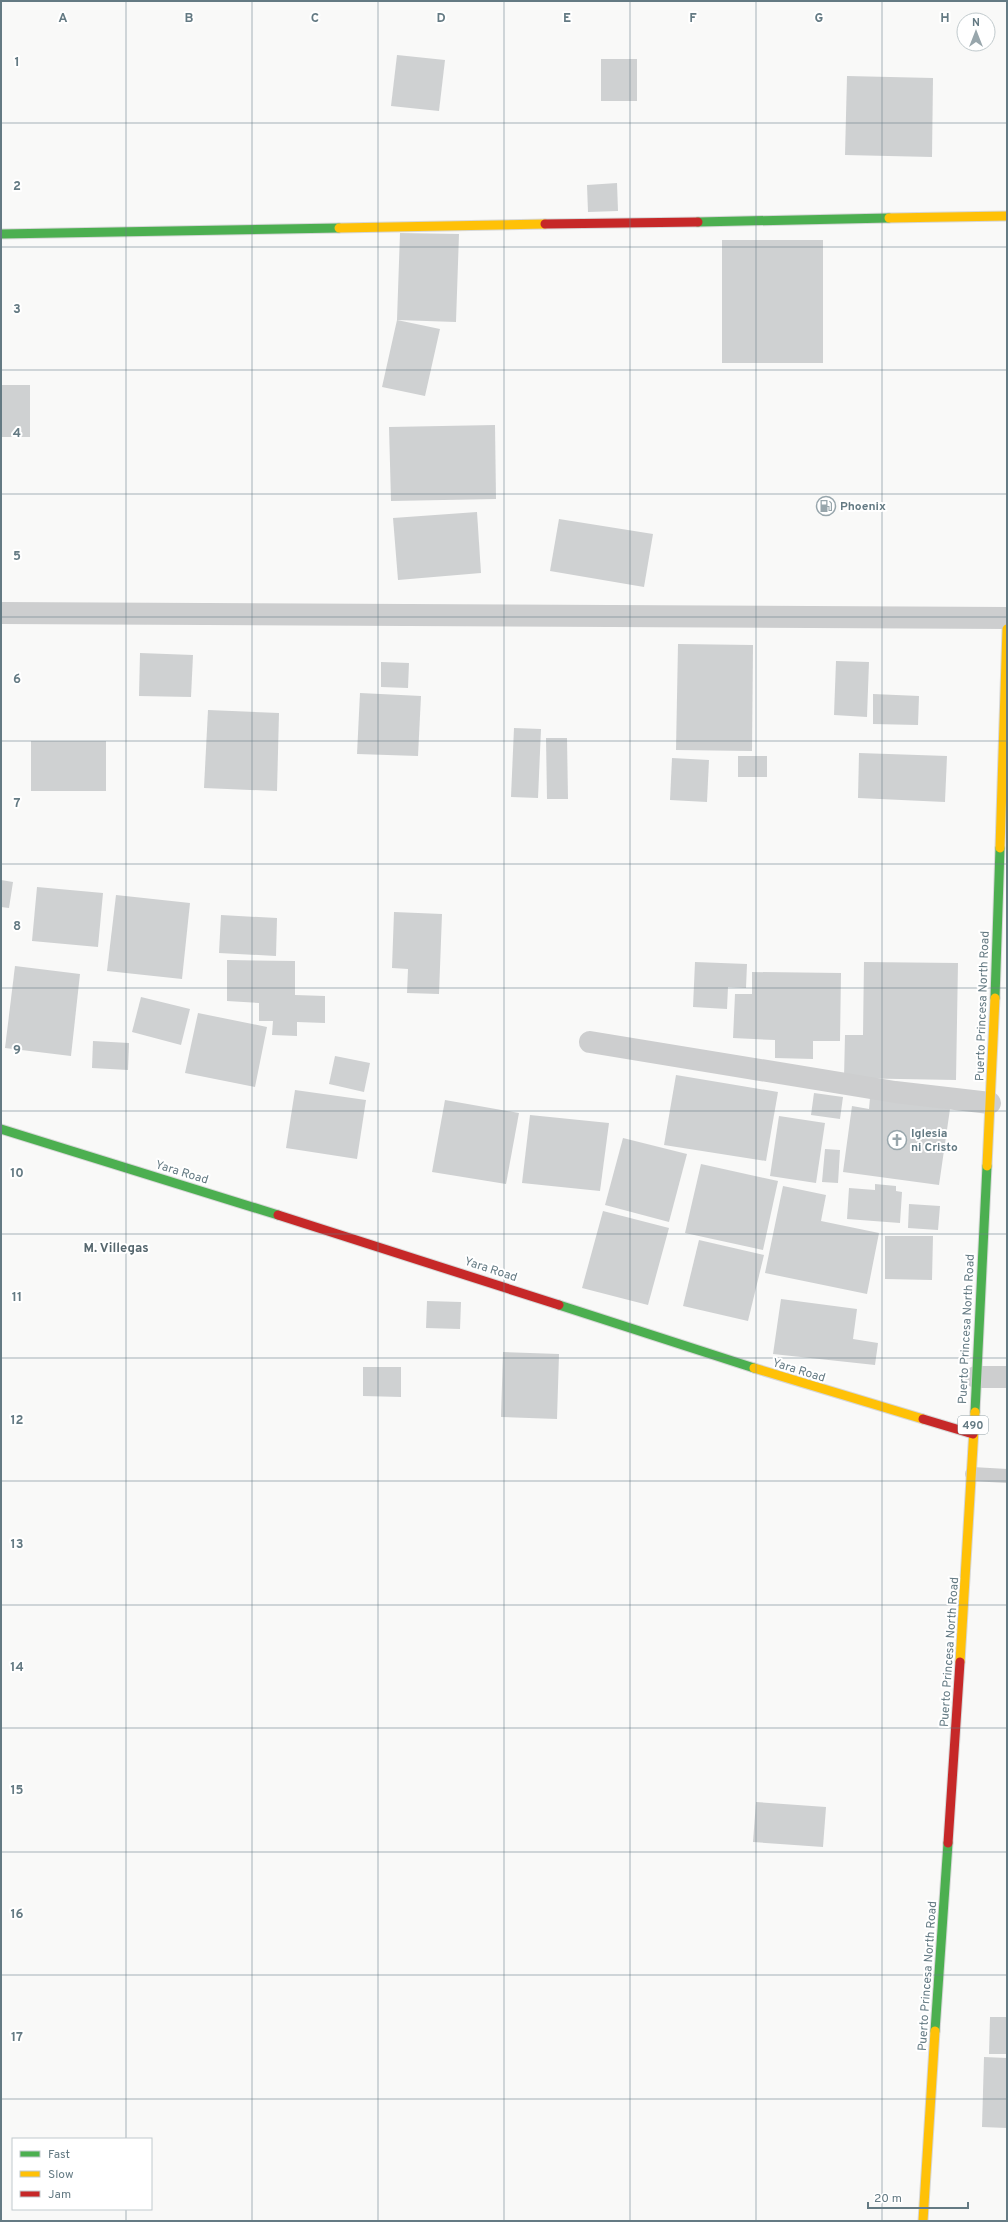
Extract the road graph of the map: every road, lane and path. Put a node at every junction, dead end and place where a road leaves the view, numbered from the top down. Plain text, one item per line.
1 (1007, 216) edge
2 (1, 234) edge
3 (1, 613) edge
4 (1007, 618) edge
5 (1007, 629) edge
6 (1004, 791) edge
7 (1001, 1023) edge
8 (590, 1042) dead end
9 (990, 1103) junction
10 (1, 1128) edge
11 (976, 1377) junction
12 (1007, 1377) edge
13 (973, 1434) junction
14 (972, 1474) junction
15 (1007, 1476) edge
16 (923, 2221) edge

1 - 2 street
3 - 4 street
5 - 6 street, Puerto Princesa North Road / 490
6 - 7 street, Puerto Princesa North Road / 490
7 - 9 street, Puerto Princesa North Road / 490
8 - 9 street
9 - 11 street, Puerto Princesa North Road / 490
10 - 13 street, Yara Road
11 - 12 street
11 - 13 street, Puerto Princesa North Road / 490
13 - 14 street, Puerto Princesa North Road / 490
14 - 15 lane
14 - 16 street, Puerto Princesa North Road / 490

